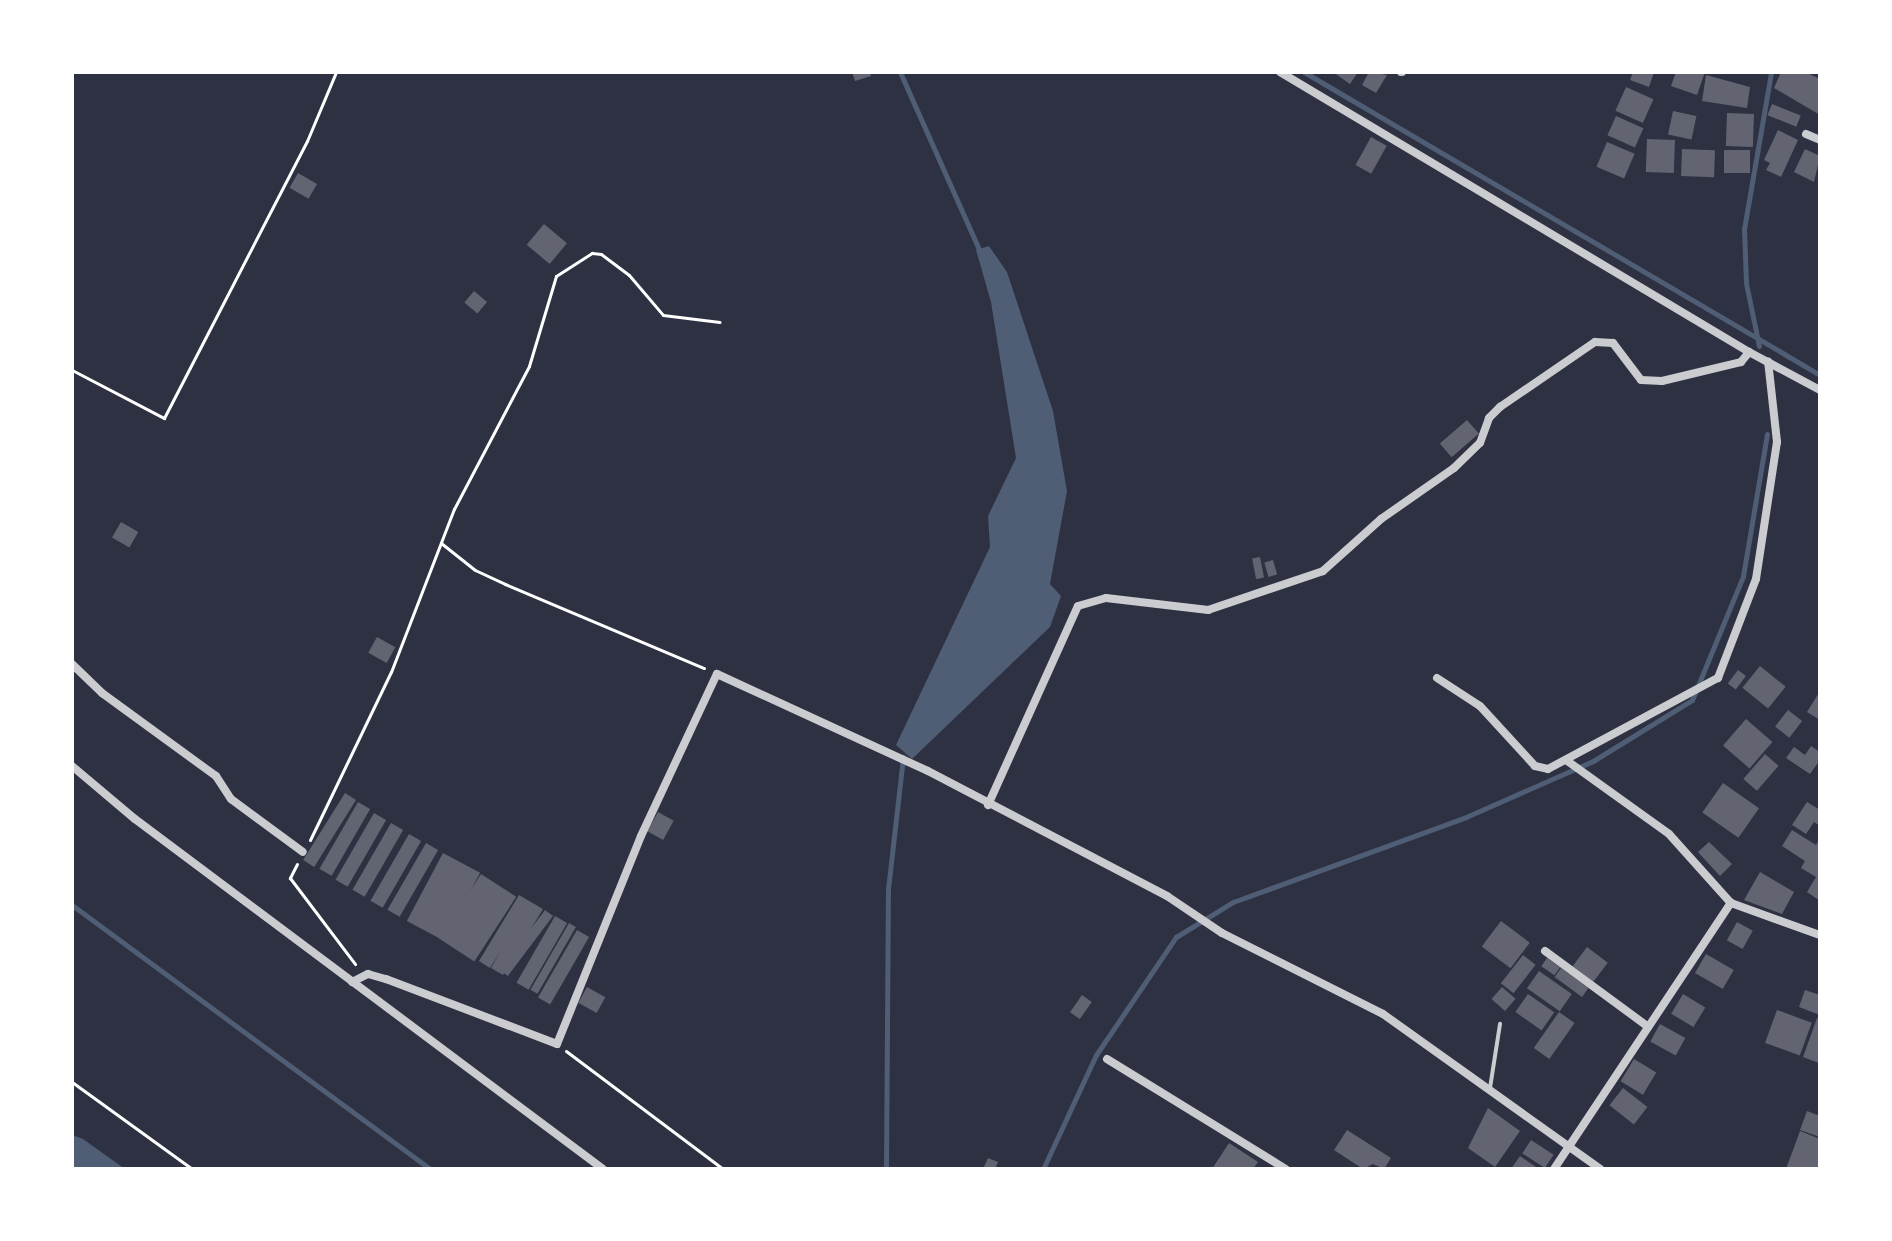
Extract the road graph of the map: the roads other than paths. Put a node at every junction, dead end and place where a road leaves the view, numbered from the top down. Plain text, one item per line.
1 (1280, 72) edge
2 (1806, 134) dead end
3 (1820, 140) edge
4 (1749, 352) junction
5 (1768, 361) junction
6 (1820, 390) edge
7 (72, 664) edge
8 (1437, 678) dead end
9 (1566, 760) junction
10 (72, 766) edge
11 (988, 805) junction
12 (303, 852) road end
13 (1731, 903) junction
14 (1820, 935) edge
15 (1545, 951) dead end
16 (356, 979) junction
17 (1500, 1024) dead end
18 (1647, 1026) junction
19 (1107, 1059) dead end
20 (1490, 1091) junction
21 (1569, 1149) junction
22 (603, 1169) edge
23 (1286, 1169) edge
24 (1554, 1169) edge
25 (1600, 1169) edge

1 - 4 street
2 - 3 street
4 - 5 street
4 - 11 street
5 - 6 street
5 - 9 street
7 - 12 street
8 - 9 street
9 - 13 street
10 - 16 street
11 - 16 street
11 - 20 street
13 - 14 street
13 - 18 street
15 - 18 street
16 - 22 street
17 - 20 lane
18 - 21 street
19 - 23 street
20 - 21 street
21 - 24 street
21 - 25 street

